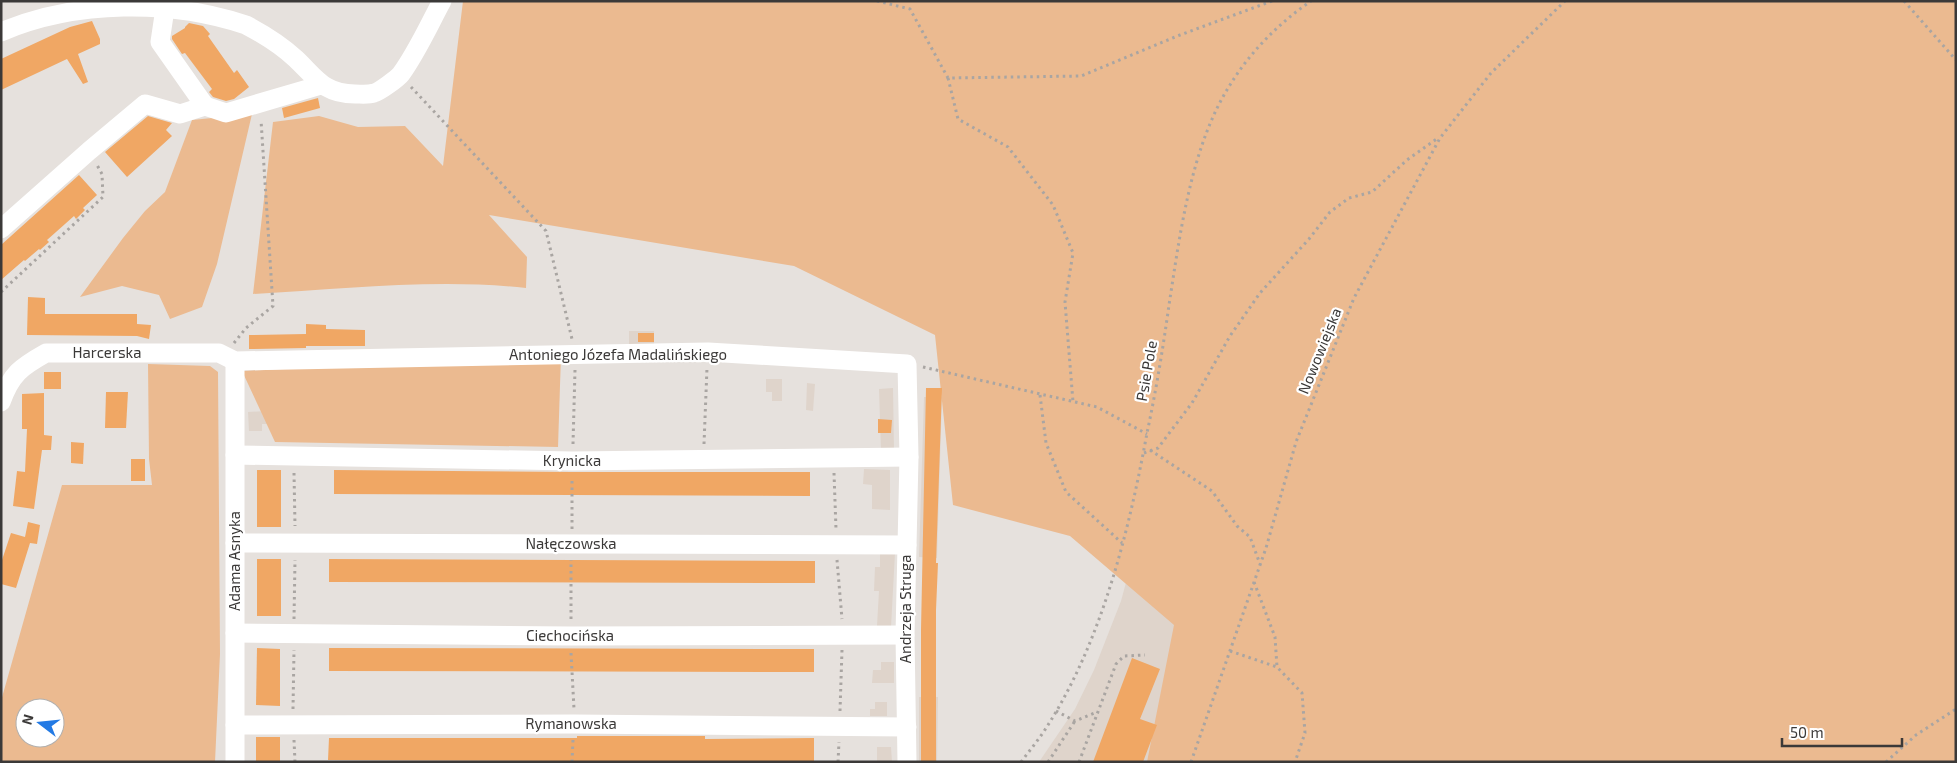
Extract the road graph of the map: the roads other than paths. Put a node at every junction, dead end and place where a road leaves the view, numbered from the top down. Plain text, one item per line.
1 (442, 1) edge
2 (123, 2) edge
3 (166, 2) edge
4 (1, 32) edge
5 (320, 85) junction
6 (205, 106) junction
7 (1, 229) edge
8 (235, 361) junction
9 (1, 402) edge
10 (235, 455) junction
11 (909, 457) junction
12 (234, 543) junction
13 (906, 545) junction
14 (235, 633) junction
15 (905, 635) junction
16 (235, 725) junction
17 (907, 727) junction
18 (235, 762) edge
19 (907, 762) edge

1 - 5 street
2 - 3 street
2 - 4 street
3 - 5 street
3 - 6 street
5 - 6 street
6 - 7 street
8 - 9 street, Harcerska
8 - 10 street, Adama Asnyka
8 - 11 street, Antoniego Józefa Madalińskiego
10 - 11 street, Krynicka
10 - 12 street, Adama Asnyka
11 - 13 street, Andrzeja Struga
12 - 13 street, Nałęczowska
12 - 14 street, Adama Asnyka
13 - 15 street, Andrzeja Struga
14 - 15 street, Ciechocińska
14 - 16 street, Adama Asnyka
15 - 17 street, Andrzeja Struga
16 - 17 street, Rymanowska
16 - 18 street, Adama Asnyka
17 - 19 street, Andrzeja Struga

